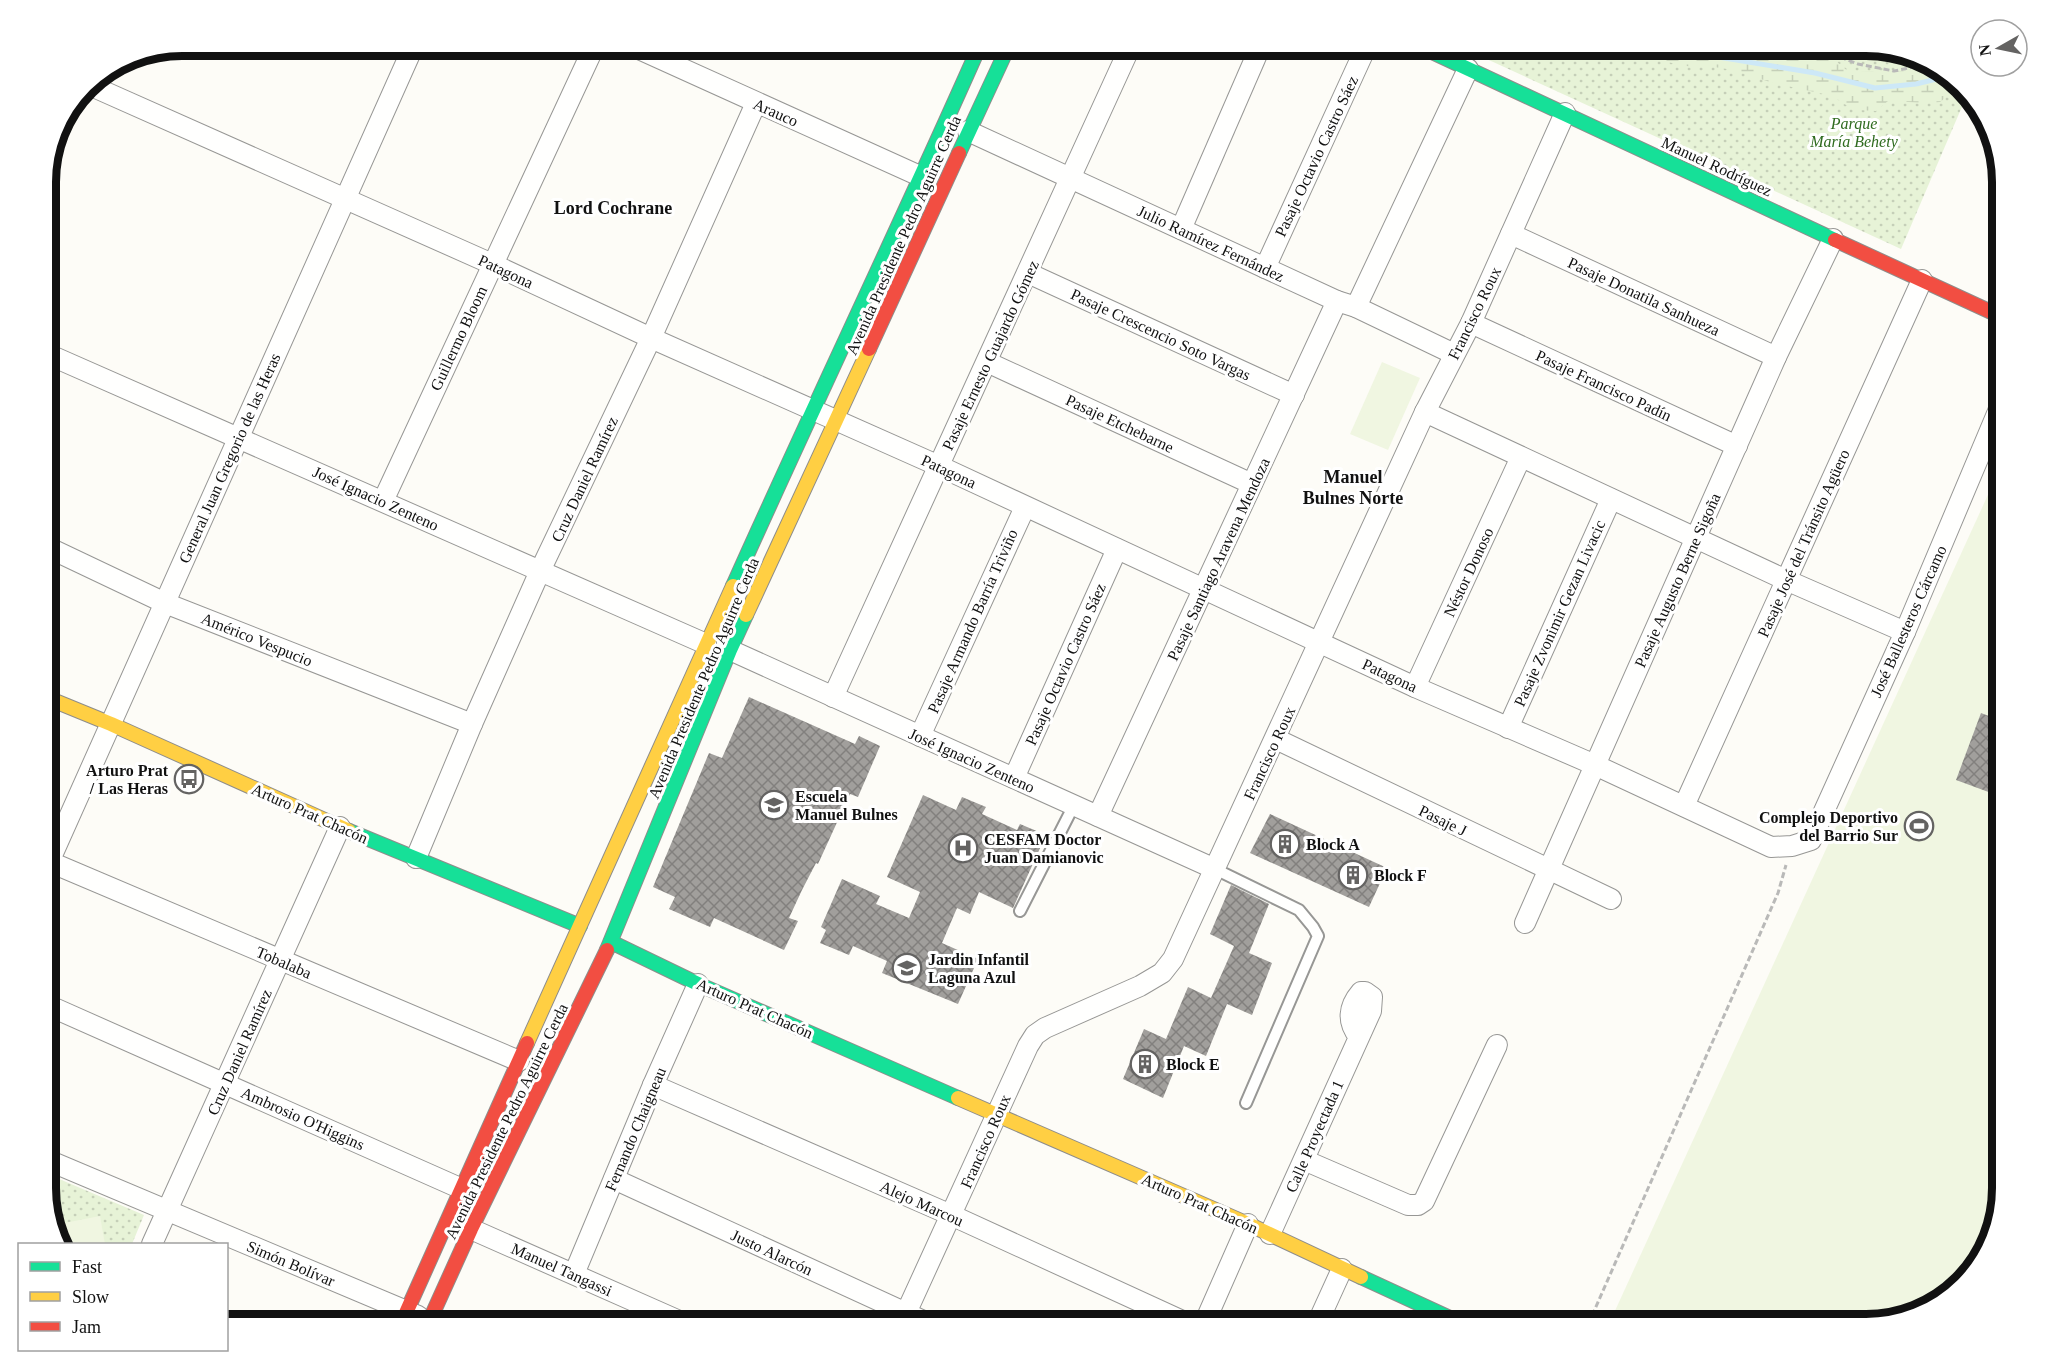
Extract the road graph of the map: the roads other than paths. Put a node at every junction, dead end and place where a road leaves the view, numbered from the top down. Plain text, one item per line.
1 (409, 56) edge
2 (589, 56) edge
3 (654, 56) edge
4 (975, 56) edge
5 (1003, 56) edge
6 (1126, 56) edge
7 (1256, 56) edge
8 (1362, 56) edge
9 (1440, 56) edge
10 (1468, 69) junction
11 (97, 88) edge
12 (756, 103) junction
13 (1565, 113) junction
14 (968, 131) junction
15 (922, 177) junction
16 (1071, 178) junction
17 (345, 198) junction
18 (1181, 229) junction
19 (1511, 234) junction
20 (1833, 239) junction
21 (492, 264) junction
22 (1266, 268) junction
23 (1028, 273) junction
24 (1922, 280) junction
25 (1337, 301) junction
26 (1356, 307) junction
27 (1992, 312) edge
28 (1471, 323) junction
29 (651, 338) junction
30 (1454, 354) junction
31 (1776, 357) junction
32 (56, 358) edge
33 (987, 362) junction
34 (1294, 395) junction
35 (812, 409) junction
36 (1425, 412) junction
37 (837, 420) junction
38 (1992, 426) edge
39 (238, 439) junction
40 (1737, 446) junction
41 (1521, 457) junction
42 (939, 466) junction
43 (1252, 484) junction
44 (1611, 499) junction
45 (383, 501) junction
46 (1025, 507) junction
47 (1695, 538) junction
48 (1117, 549) junction
49 (56, 551) edge
50 (540, 571) junction
51 (1786, 580) junction
52 (1204, 588) junction
53 (165, 603) junction
54 (1905, 632) junction
55 (1319, 641) junction
56 (706, 644) junction
57 (730, 650) junction
58 (1415, 687) junction
59 (833, 697) junction
60 (56, 701) edge
61 (111, 724) junction
62 (472, 724) junction
63 (1508, 728) junction
64 (920, 736) junction
65 (1276, 739) junction
66 (1595, 765) junction
67 (1014, 778) junction
68 (1074, 806) junction
69 (1684, 806) junction
70 (1098, 816) junction
71 (340, 827) junction
72 (1811, 840) joint
73 (56, 847) edge
74 (416, 858) junction
75 (1215, 869) junction
76 (1548, 870) junction
77 (56, 871) edge
78 (1611, 899) dead end
79 (1020, 911) dead end
80 (1525, 923) dead end
81 (580, 926) junction
82 (611, 942) junction
83 (280, 960) junction
84 (698, 984) junction
85 (56, 1009) edge
86 (1359, 1037) dead end
87 (1497, 1045) dead end
88 (519, 1061) junction
89 (224, 1084) junction
90 (653, 1085) junction
91 (1246, 1103) dead end
92 (997, 1113) junction
93 (1304, 1160) junction
94 (56, 1164) edge
95 (614, 1179) junction
96 (462, 1189) junction
97 (167, 1211) junction
98 (951, 1215) junction
99 (1248, 1224) junction
100 (471, 1229) junction
101 (1270, 1234) junction
102 (153, 1243) edge
103 (1342, 1269) junction
104 (574, 1274) junction
105 (395, 1314) edge
106 (406, 1314) edge
107 (435, 1314) edge
108 (664, 1314) edge
109 (895, 1314) edge
110 (905, 1314) edge
111 (1167, 1314) edge
112 (1208, 1314) edge
113 (1322, 1314) edge
114 (1435, 1314) edge

1 - 17 street, General Juan Gregorio de las Heras
2 - 21 street, Guillermo Bloom
3 - 12 street, Arauco
4 - 15 main road, Avenida Presidente Pedro Aguirre Cerda
5 - 14 main road, Avenida Presidente Pedro Aguirre Cerda
6 - 16 street, Pasaje Ernesto Guajardo Gómez
7 - 18 street
8 - 22 street, Pasaje Octavio Castro Sáez
9 - 10 main road, Manuel Rodríguez
10 - 13 main road, Manuel Rodríguez
10 - 26 street
11 - 17 street, Patagona
12 - 15 street, Arauco
12 - 29 street, Cruz Daniel Ramírez
13 - 19 street, Francisco Roux
13 - 20 main road, Manuel Rodríguez
14 - 16 street, Julio Ramírez Fernández
14 - 37 main road, Avenida Presidente Pedro Aguirre Cerda
15 - 35 main road, Avenida Presidente Pedro Aguirre Cerda
16 - 18 street, Julio Ramírez Fernández
16 - 23 street, Pasaje Ernesto Guajardo Gómez
17 - 21 street, Patagona
17 - 39 street, General Juan Gregorio de las Heras
18 - 22 street, Julio Ramírez Fernández
19 - 28 street, Francisco Roux
19 - 31 street, Pasaje Donatila Sanhueza
20 - 24 main road, Manuel Rodríguez
20 - 31 street, Pasaje Augusto Berne Sigoña
21 - 29 street, Patagona
21 - 45 street, Guillermo Bloom
22 - 25 street, Julio Ramírez Fernández
23 - 33 street, Pasaje Ernesto Guajardo Gómez
23 - 34 street, Pasaje Crescencio Soto Vargas
24 - 27 main road, Manuel Rodríguez
24 - 51 street, Pasaje José del Tránsito Agüero
25 - 26 street, Julio Ramírez Fernández
25 - 34 street, Pasaje Santiago Aravena Mendoza
26 - 30 street, Julio Ramírez Fernández
28 - 30 street, Francisco Roux
28 - 40 street, Pasaje Francisco Padín
29 - 35 street, Patagona
29 - 50 street, Cruz Daniel Ramírez
30 - 36 street, Francisco Roux
31 - 40 street, Pasaje Augusto Berne Sigoña
32 - 39 street, José Ignacio Zenteno
33 - 42 street, Pasaje Ernesto Guajardo Gómez
33 - 43 street, Pasaje Etchebarne
34 - 43 street, Pasaje Santiago Aravena Mendoza
35 - 37 street, Patagona
35 - 56 main road, Avenida Presidente Pedro Aguirre Cerda
36 - 41 street
36 - 55 street, Francisco Roux
37 - 42 street, Patagona
37 - 57 main road, Avenida Presidente Pedro Aguirre Cerda
38 - 54 street, José Ballesteros Cárcamo
39 - 45 street, José Ignacio Zenteno
39 - 53 street, General Juan Gregorio de las Heras
40 - 47 street, Pasaje Augusto Berne Sigoña
41 - 44 street
41 - 58 street, Néstor Donoso
42 - 46 street, Patagona
42 - 59 street, Pasaje Ernesto Guajardo Gómez
43 - 52 street, Pasaje Santiago Aravena Mendoza
44 - 47 street
44 - 63 street, Pasaje Zvonimir Gezan Livacic
45 - 50 street, José Ignacio Zenteno
46 - 48 street, Patagona
46 - 64 street, Pasaje Armando Barría Triviño
47 - 51 street
47 - 66 street, Pasaje Augusto Berne Sigoña
48 - 52 street, Patagona
48 - 67 street, Pasaje Octavio Castro Sáez
49 - 53 street, Américo Vespucio
50 - 56 street, José Ignacio Zenteno
50 - 62 street, Cruz Daniel Ramírez
51 - 54 street
51 - 69 street, Pasaje José del Tránsito Agüero
52 - 55 street, Patagona
52 - 70 street, Pasaje Santiago Aravena Mendoza
53 - 61 street, General Juan Gregorio de las Heras
53 - 62 street, Américo Vespucio
54 - 72 street, José Ballesteros Cárcamo
55 - 58 street, Patagona
55 - 65 street, Francisco Roux
56 - 57 main road
56 - 81 main road, Avenida Presidente Pedro Aguirre Cerda
57 - 59 street, José Ignacio Zenteno
57 - 82 main road, Avenida Presidente Pedro Aguirre Cerda
58 - 63 street, Patagona
59 - 64 street, José Ignacio Zenteno
60 - 61 main road, Arturo Prat Chacón
61 - 71 main road, Arturo Prat Chacón
61 - 73 street, General Juan Gregorio de las Heras
62 - 74 street, Cruz Daniel Ramírez
63 - 66 street, Patagona
64 - 67 street, José Ignacio Zenteno
65 - 75 street, Francisco Roux
65 - 76 street, Pasaje J
66 - 69 street, Patagona
66 - 76 street, Pasaje Augusto Berne Sigoña
67 - 68 street, José Ignacio Zenteno
68 - 70 street, José Ignacio Zenteno
68 - 79 lane
69 - 72 street, Patagona
70 - 75 street, José Ignacio Zenteno
71 - 74 main road, Arturo Prat Chacón
71 - 83 street, Cruz Daniel Ramírez
74 - 81 main road, Arturo Prat Chacón
75 - 91 lane
75 - 92 street, Francisco Roux
76 - 78 street, Pasaje J
76 - 80 street, Pasaje Augusto Berne Sigoña
77 - 83 street, Tobalaba
81 - 82 street, Arturo Prat Chacón
81 - 88 main road, Avenida Presidente Pedro Aguirre Cerda
82 - 84 main road, Arturo Prat Chacón
82 - 100 main road, Avenida Presidente Pedro Aguirre Cerda
83 - 88 street, Tobalaba
83 - 89 street, Cruz Daniel Ramírez
84 - 90 street, Fernando Chaigneau
84 - 92 main road, Arturo Prat Chacón
85 - 89 street, Ambrosio O'Higgins
86 - 93 street, Calle Proyectada 1
87 - 93 street
88 - 96 main road, Avenida Presidente Pedro Aguirre Cerda
89 - 96 street, Ambrosio O'Higgins
89 - 97 street, Cruz Daniel Ramírez
90 - 95 street, Fernando Chaigneau
90 - 98 street, Alejo Marcou
92 - 98 street, Francisco Roux
92 - 99 main road, Arturo Prat Chacón
93 - 101 street, Calle Proyectada 1
94 - 97 street, Simón Bolívar
95 - 104 street, Fernando Chaigneau
95 - 109 street, Justo Alarcón
96 - 106 main road, Avenida Presidente Pedro Aguirre Cerda
97 - 102 street, Cruz Daniel Ramírez
97 - 105 street, Simón Bolívar
98 - 110 street, Francisco Roux
98 - 111 street, Alejo Marcou
99 - 101 main road, Arturo Prat Chacón
99 - 112 street
100 - 104 street, Manuel Tangassi
100 - 107 main road, Avenida Presidente Pedro Aguirre Cerda
101 - 103 main road, Arturo Prat Chacón
103 - 113 street
103 - 114 main road, Arturo Prat Chacón
104 - 108 street, Manuel Tangassi

